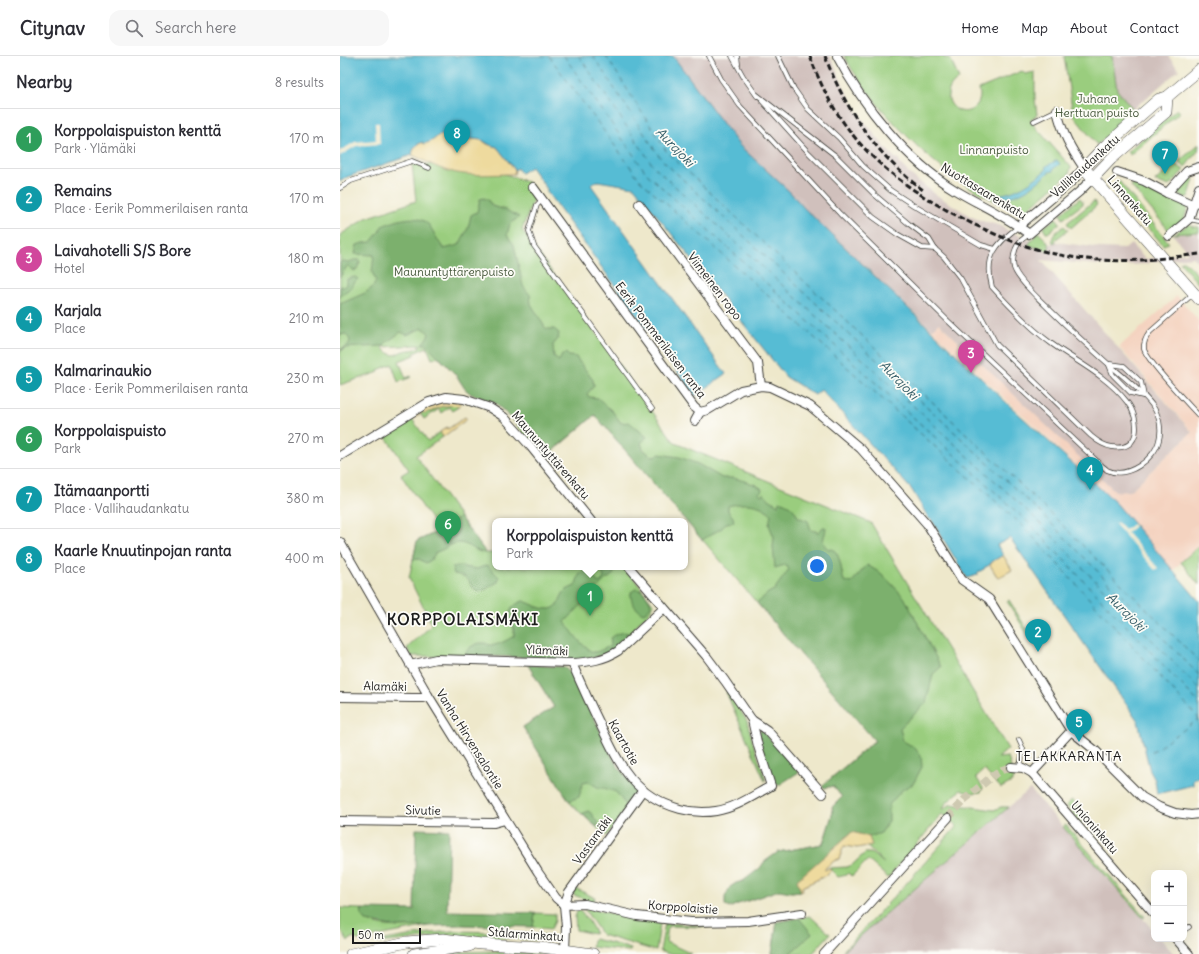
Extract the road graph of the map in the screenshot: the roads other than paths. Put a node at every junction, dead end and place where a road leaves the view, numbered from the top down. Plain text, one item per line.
1 (710, 56) edge
2 (732, 56) edge
3 (737, 56) edge
4 (837, 56) edge
5 (778, 57) edge
6 (738, 67) junction
7 (1199, 70) edge
8 (756, 94) junction
9 (1167, 98) junction
10 (1057, 110) joint
11 (1034, 121) dead end
12 (1199, 167) edge
13 (429, 168) dead end
14 (1084, 168) junction
15 (1117, 172) dead end
16 (1093, 178) junction
17 (340, 188) edge
18 (533, 188) dead end
19 (1199, 188) edge
20 (1168, 193) junction
21 (542, 200) junction
22 (639, 204) dead end
23 (1194, 205) junction
24 (1189, 219) junction
25 (1199, 221) edge
26 (1019, 226) junction
27 (1029, 234) junction
28 (1169, 236) dead end
29 (935, 249) junction
30 (995, 249) junction
31 (1196, 296) edge
32 (1109, 364) junction
33 (761, 386) junction
34 (1144, 396) junction
35 (652, 409) dead end
36 (700, 412) junction
37 (1199, 416) edge
38 (695, 421) dead end
39 (340, 456) edge
40 (589, 518) edge
41 (340, 542) edge
42 (632, 570) edge
43 (664, 608) junction
44 (572, 663) junction
45 (410, 665) junction
46 (428, 696) junction
47 (340, 697) edge
48 (752, 720) junction
49 (1070, 731) junction
50 (1019, 740) dead end
51 (1011, 766) tunnel mouth
52 (1020, 767) junction
53 (1032, 773) junction
54 (643, 790) junction
55 (823, 794) dead end
56 (1199, 814) edge
57 (948, 818) tunnel mouth
58 (505, 820) junction
59 (340, 821) edge
60 (564, 905) junction
61 (1151, 911) edge
62 (802, 913) dead end
63 (1179, 942) edge
64 (481, 944) junction
65 (565, 950) junction
66 (351, 954) edge
67 (414, 954) edge
68 (593, 954) edge
69 (824, 954) edge
70 (1189, 954) edge

1 - 34 lane
2 - 6 lane
3 - 6 lane
4 - 26 street, Nuottasaarenkatu
5 - 30 lane
6 - 8 lane
7 - 9 street, Vallihaudankatu
8 - 29 lane
8 - 29 lane
9 - 14 street, Vallihaudankatu
9 - 16 street, Vallihaudankatu
10 - 11 lane
10 - 14 street, Linnankatu
12 - 20 street
13 - 17 lane
14 - 16 street, Linnankatu
14 - 26 street, Vallihaudankatu
15 - 20 street
16 - 27 street, Vallihaudankatu
16 - 31 street, Linnankatu
18 - 21 street, Eerik Pommerilaisen ranta
19 - 23 street
20 - 23 street
21 - 35 lane
21 - 36 street, Eerik Pommerilaisen ranta
22 - 33 street, Viimeinen ropo
23 - 24 street
24 - 25 lane
24 - 28 street
26 - 27 street, Nuottasaarenkatu
26 - 30 lane
27 - 32 lane
29 - 30 lane
31 - 37 lane
32 - 34 lane
32 - 34 lane
32 - 34 lane
33 - 36 street, Eerik Pommerilaisen ranta
33 - 49 street, Eerik Pommerilaisen ranta
36 - 38 street
39 - 40 street, Maununtyttärenkatu
41 - 45 street, Vanha Hirvensalontie
42 - 43 street
43 - 44 street, Ylämäki
43 - 48 street
44 - 45 street, Ylämäki
44 - 54 street, Kaartotie
45 - 46 street, Vanha Hirvensalontie
46 - 47 street, Alamäki
46 - 58 street, Vanha Hirvensalontie
48 - 54 street, Kaartotie
48 - 55 street
49 - 53 street
49 - 56 street
50 - 52 lane
51 - 52 street, Unioninkatu
52 - 53 street, Unioninkatu
53 - 61 street, Unioninkatu
54 - 60 street, Vastamäki
57 - 69 street
58 - 59 street, Sivutie
58 - 60 street, Vanha Hirvensalontie
60 - 62 street, Korppolaistie
60 - 65 street
63 - 70 street
64 - 65 street, Stålarminkatu
64 - 66 street, Stålarminkatu
64 - 67 street, Stålarminkatu
65 - 68 street, Stålarminkatu

